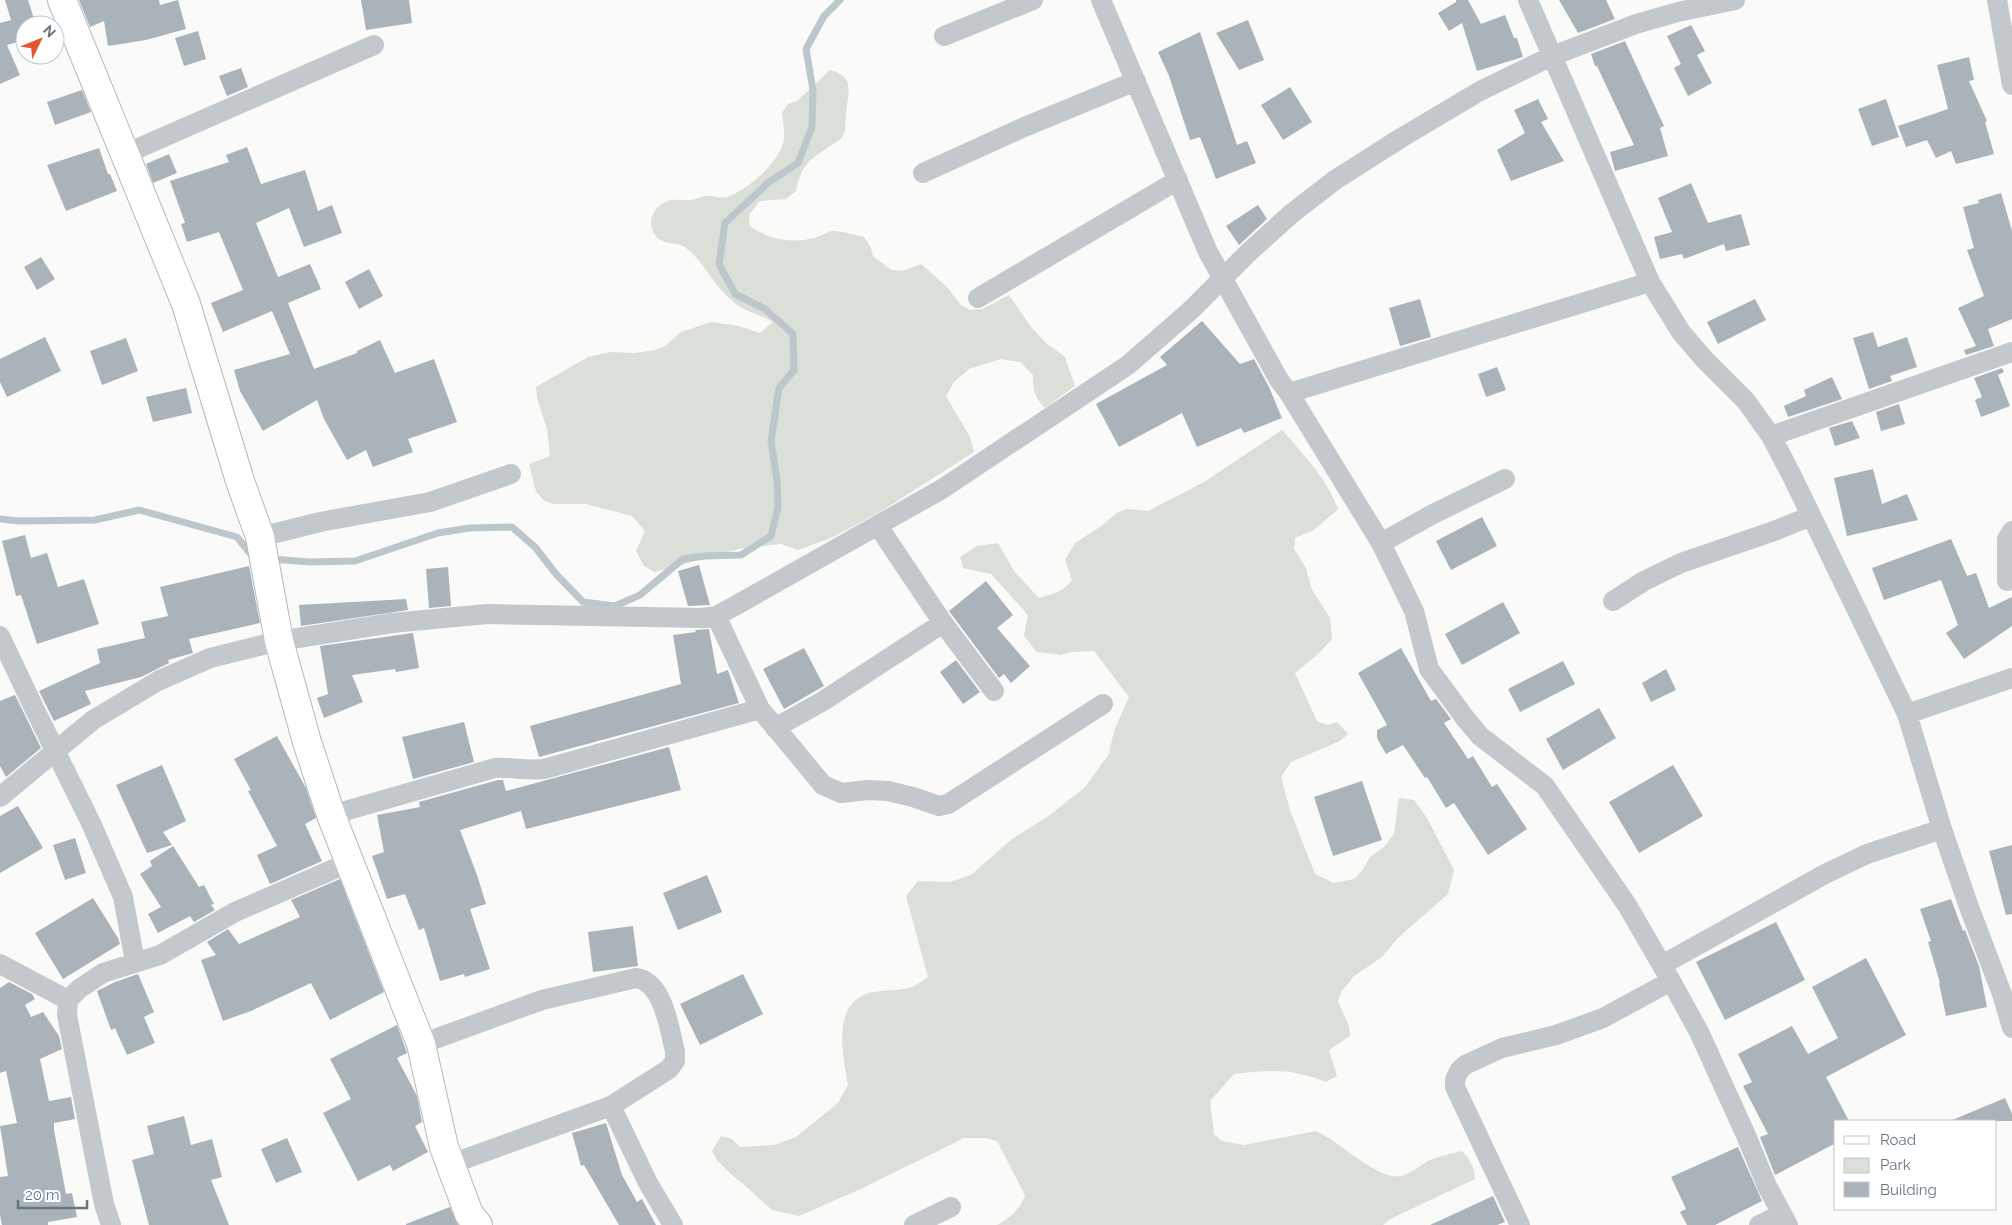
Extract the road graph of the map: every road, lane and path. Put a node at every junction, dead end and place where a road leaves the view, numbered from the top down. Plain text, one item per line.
1 (62, 0) edge
2 (1033, 0) edge
3 (1101, 0) edge
4 (1528, 0) edge
5 (1997, 0) edge
6 (1728, 1) edge
7 (2007, 27) edge
8 (944, 36) dead end
9 (374, 45) dead end
10 (1552, 56) junction
11 (1136, 81) junction
12 (2012, 85) edge
13 (125, 154) junction
14 (923, 173) dead end
15 (1178, 180) junction
16 (1222, 280) junction
17 (1650, 282) junction
18 (978, 298) dead end
19 (2012, 352) edge
20 (1289, 393) junction
21 (1771, 436) junction
22 (511, 474) dead end
23 (1505, 479) dead end
24 (1812, 516) junction
25 (878, 526) junction
26 (2012, 531) edge
27 (260, 537) junction
28 (1381, 543) junction
29 (2007, 581) dead end
30 (1613, 601) dead end
31 (716, 616) junction
32 (943, 623) junction
33 (0, 636) edge
34 (279, 641) junction
35 (2012, 678) edge
36 (994, 691) dead end
37 (1103, 704) dead end
38 (760, 709) junction
39 (1907, 714) junction
40 (775, 728) junction
41 (57, 752) junction
42 (0, 797) edge
43 (331, 815) junction
44 (1942, 829) junction
45 (350, 862) junction
46 (135, 962) junction
47 (0, 964) edge
48 (1667, 973) junction
49 (2007, 992) edge
50 (68, 1000) junction
51 (2012, 1028) edge
52 (420, 1044) junction
53 (611, 1106) junction
54 (451, 1164) junction
55 (950, 1207) dead end
56 (1785, 1219) edge
57 (111, 1225) edge
58 (478, 1225) edge
59 (673, 1225) edge
60 (914, 1225) edge
61 (1520, 1225) edge
62 (1759, 1225) edge

1 - 13 street
2 - 8 street
3 - 11 street
4 - 10 street
5 - 7 street
6 - 10 street
7 - 12 street
9 - 13 street
10 - 16 street
10 - 17 street
11 - 14 street
11 - 15 street
13 - 27 street
15 - 16 street
15 - 18 street
16 - 20 street
16 - 25 street
17 - 20 street
17 - 21 street
19 - 21 street
20 - 28 street
21 - 24 street
22 - 27 street
23 - 28 street
24 - 30 street
24 - 39 street
25 - 31 street
25 - 32 street
26 - 29 street
27 - 34 street
28 - 48 street
31 - 34 street
31 - 38 street
32 - 36 street
32 - 40 street
33 - 41 street
34 - 41 street
34 - 43 street
35 - 39 street
37 - 40 street
38 - 40 street
38 - 43 street
39 - 44 street
41 - 42 street
41 - 46 street
43 - 45 street
44 - 48 street
44 - 49 street
45 - 46 street
45 - 52 street
46 - 50 street
47 - 50 street
48 - 56 street
48 - 61 street
49 - 51 street
50 - 57 street
52 - 53 street
52 - 54 street
53 - 54 street
53 - 59 street
54 - 58 street
55 - 60 street
56 - 62 street

